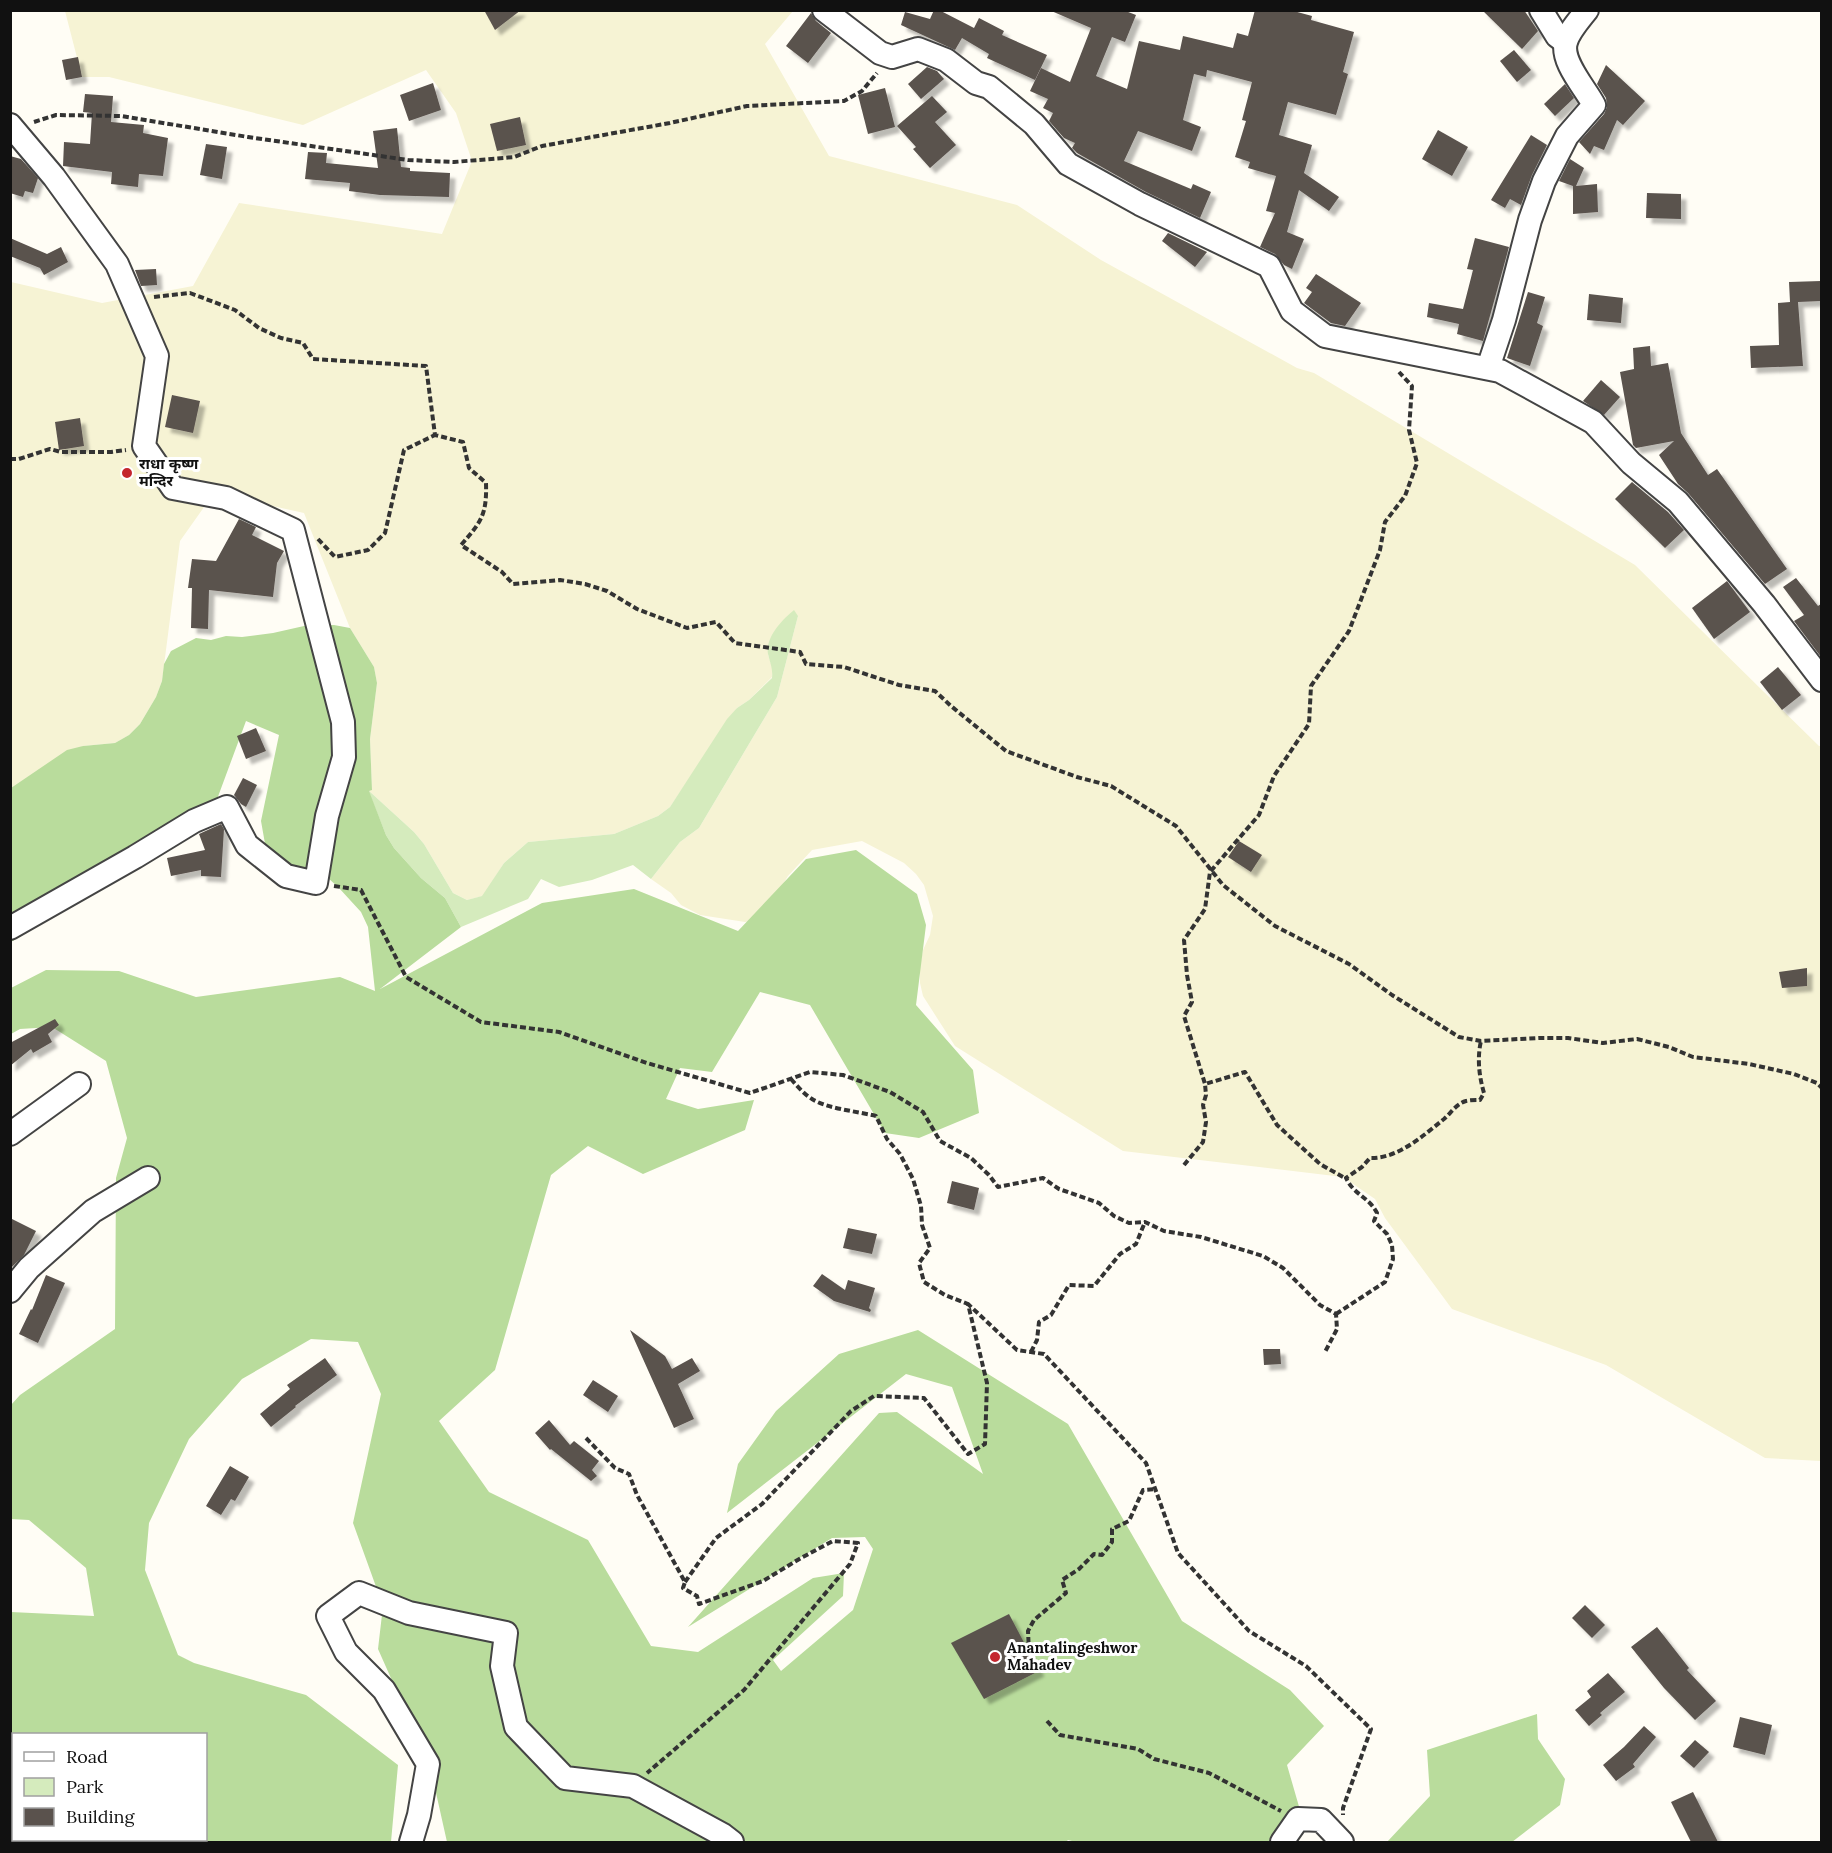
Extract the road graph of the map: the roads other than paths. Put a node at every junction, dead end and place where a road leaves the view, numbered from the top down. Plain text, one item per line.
1 (824, 10) edge
2 (1541, 10) edge
3 (1587, 10) edge
4 (1566, 42) junction
5 (13, 127) edge
6 (1488, 368) junction
7 (1821, 680) edge
8 (10, 928) edge
9 (79, 1084) dead end
10 (10, 1134) edge
11 (148, 1178) dead end
12 (10, 1291) edge
13 (411, 1842) edge
14 (732, 1842) edge
15 (1282, 1842) edge
16 (1342, 1842) edge

1 - 6 street
2 - 4 street
3 - 4 street
4 - 6 street
5 - 8 street
6 - 7 street
9 - 10 street
11 - 12 street
13 - 14 street
15 - 16 street

